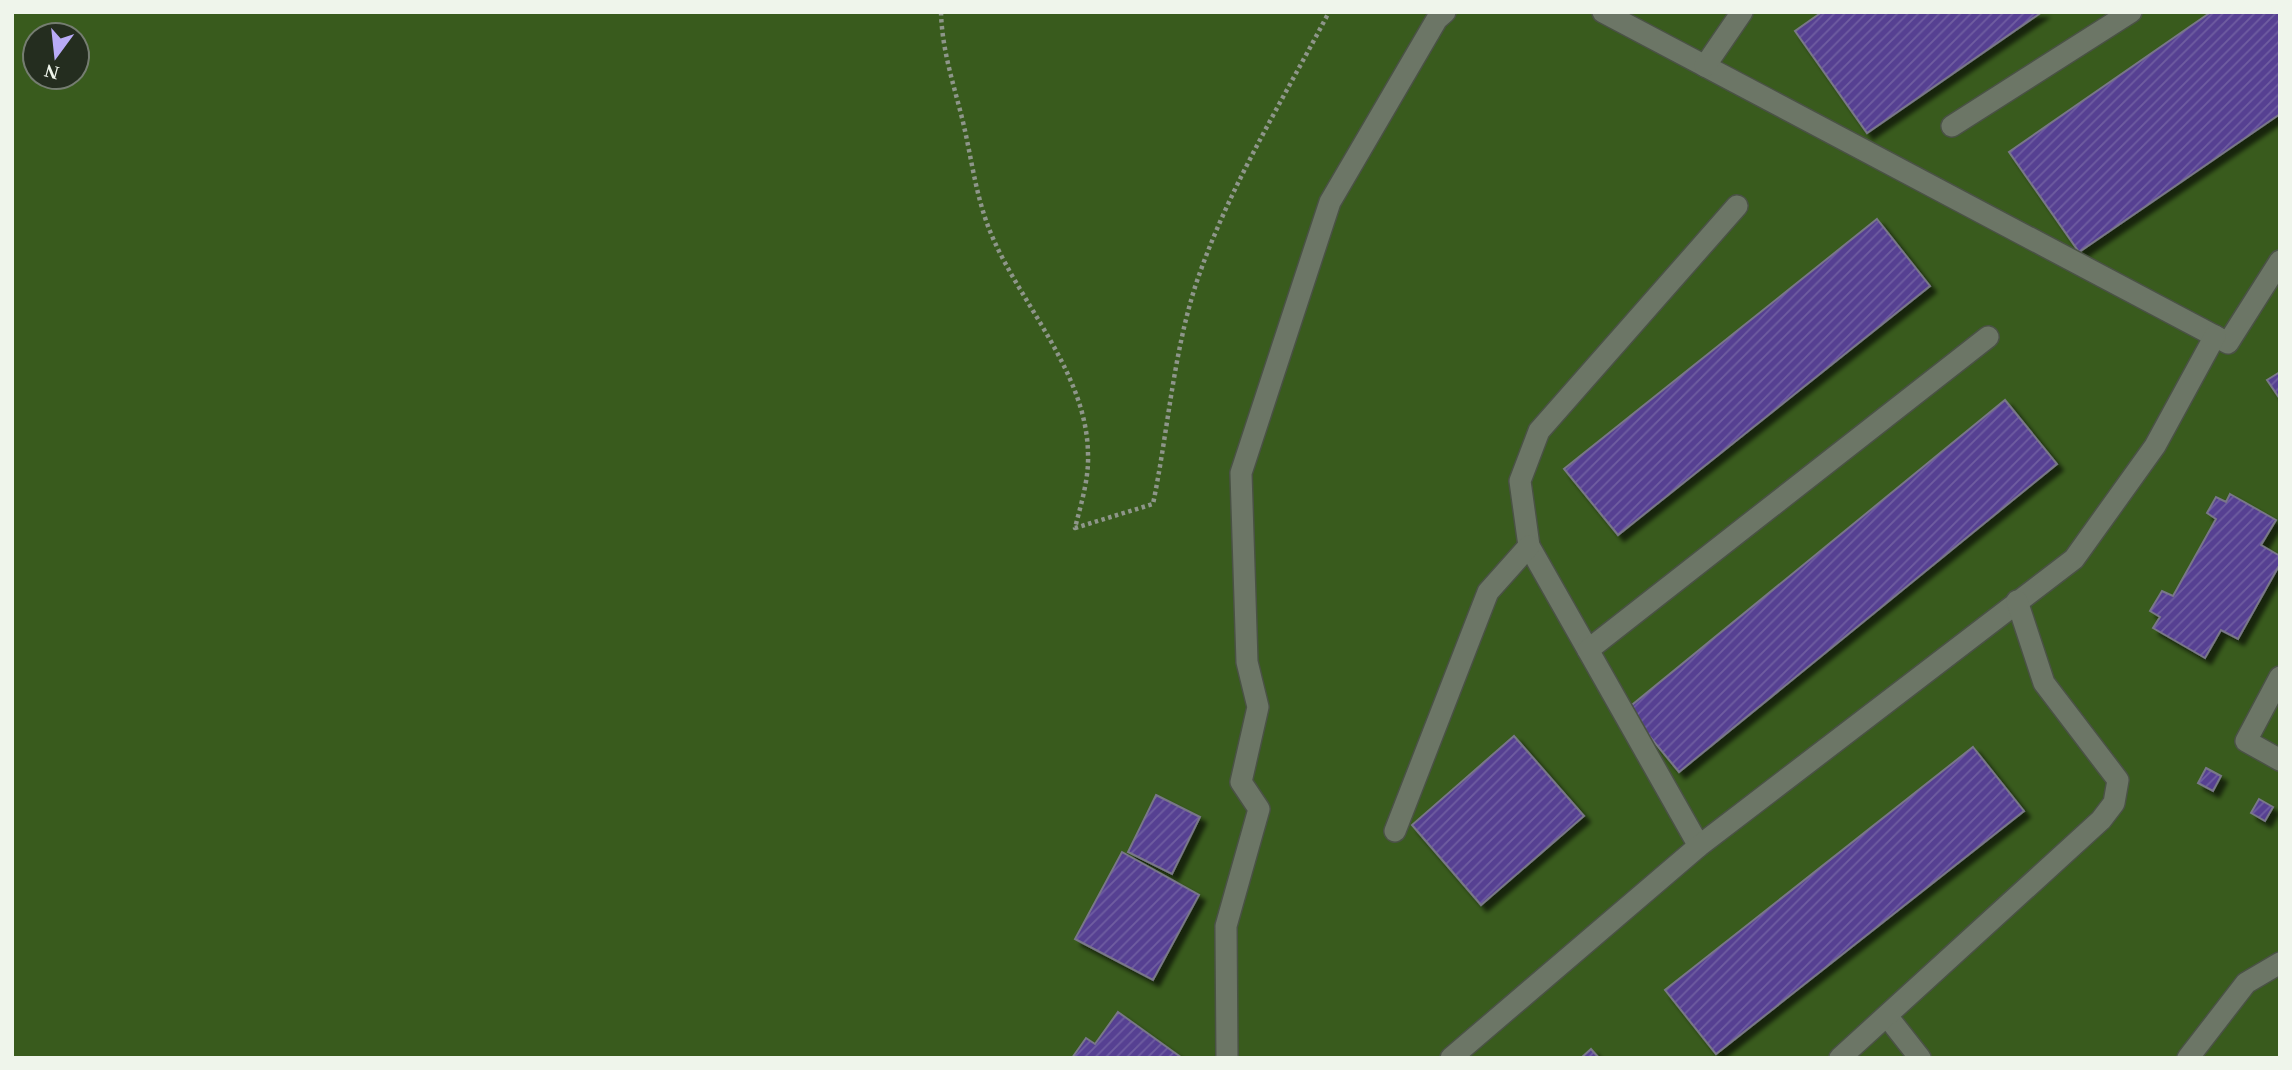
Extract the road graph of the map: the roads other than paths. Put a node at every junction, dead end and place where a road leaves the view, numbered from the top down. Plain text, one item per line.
1 (1445, 12) edge
2 (1603, 12) edge
3 (1742, 12) edge
4 (2131, 12) edge
5 (1705, 66) junction
6 (1952, 126) dead end
7 (1737, 206) dead end
8 (2280, 261) edge
9 (2215, 336) junction
10 (1989, 337) dead end
11 (1529, 546) junction
12 (2017, 601) junction
13 (1588, 650) junction
14 (2280, 677) edge
15 (2280, 760) edge
16 (1395, 831) dead end
17 (1699, 846) junction
18 (2280, 963) edge
19 (1887, 1016) junction
20 (1227, 1058) edge
21 (1451, 1058) edge
22 (1840, 1058) edge
23 (1920, 1058) edge
24 (2188, 1058) edge

1 - 20 street
2 - 5 street
3 - 5 street
4 - 6 street
5 - 9 street
7 - 11 street
8 - 9 street
9 - 12 street
10 - 13 street
11 - 13 street
11 - 16 street
12 - 17 street
12 - 19 street
13 - 17 street
14 - 15 street
17 - 21 street
18 - 24 street
19 - 22 street
19 - 23 street

